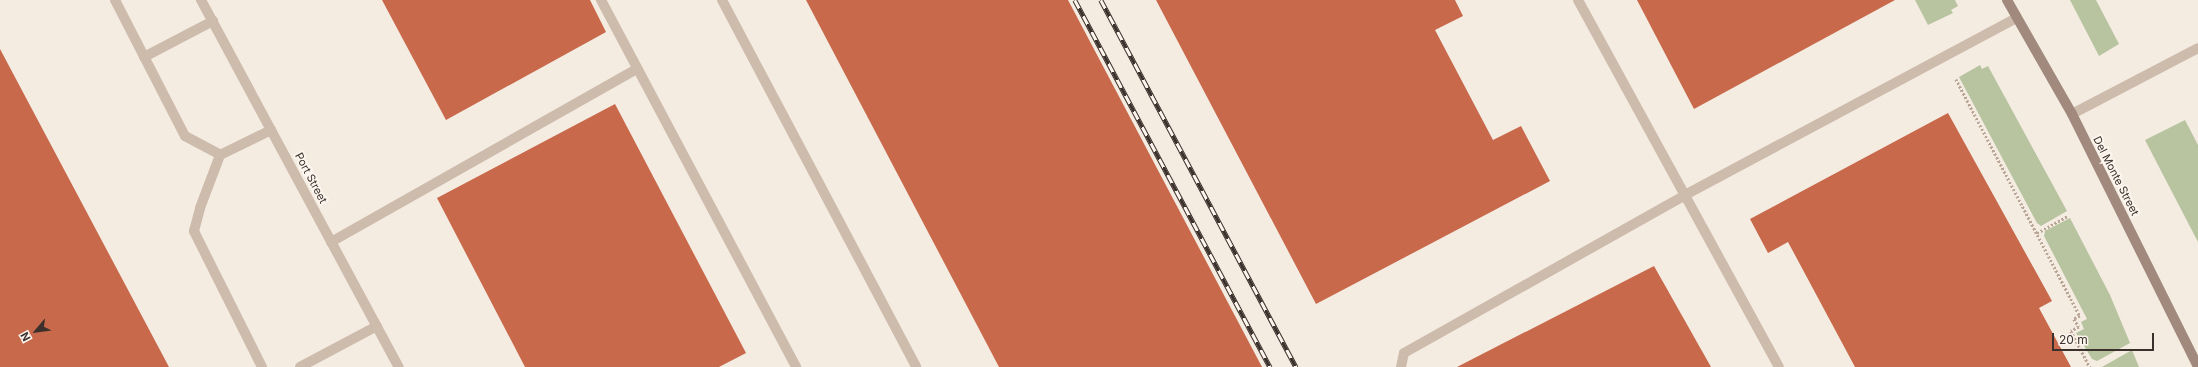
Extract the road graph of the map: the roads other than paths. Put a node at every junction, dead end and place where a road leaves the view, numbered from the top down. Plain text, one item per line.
1 (115, 0) edge
2 (202, 0) edge
3 (601, 0) edge
4 (722, 0) edge
5 (1578, 0) edge
6 (2007, 0) edge
7 (2017, 18) junction
8 (213, 21) junction
9 (2198, 48) edge
10 (144, 57) junction
11 (637, 69) junction
12 (2072, 114) junction
13 (271, 130) junction
14 (220, 155) junction
15 (1685, 195) junction
16 (332, 242) junction
17 (377, 326) junction
18 (262, 367) edge
19 (300, 367) edge
20 (399, 367) edge
21 (796, 367) edge
22 (916, 367) edge
23 (1401, 367) edge
24 (1779, 367) edge
25 (2198, 367) edge

1 - 10 street
2 - 8 street, Port Street
3 - 11 street
4 - 22 street
5 - 15 street
6 - 7 street, Del Monte Street
7 - 12 street, Del Monte Street
7 - 15 street
8 - 10 street
8 - 13 street, Port Street
9 - 12 street
10 - 14 street
11 - 16 street
11 - 21 street
12 - 25 street, Del Monte Street
13 - 14 street
13 - 16 street, Port Street
14 - 18 street
15 - 23 street
15 - 24 street
16 - 17 street, Port Street
17 - 19 street
17 - 20 street, Port Street

